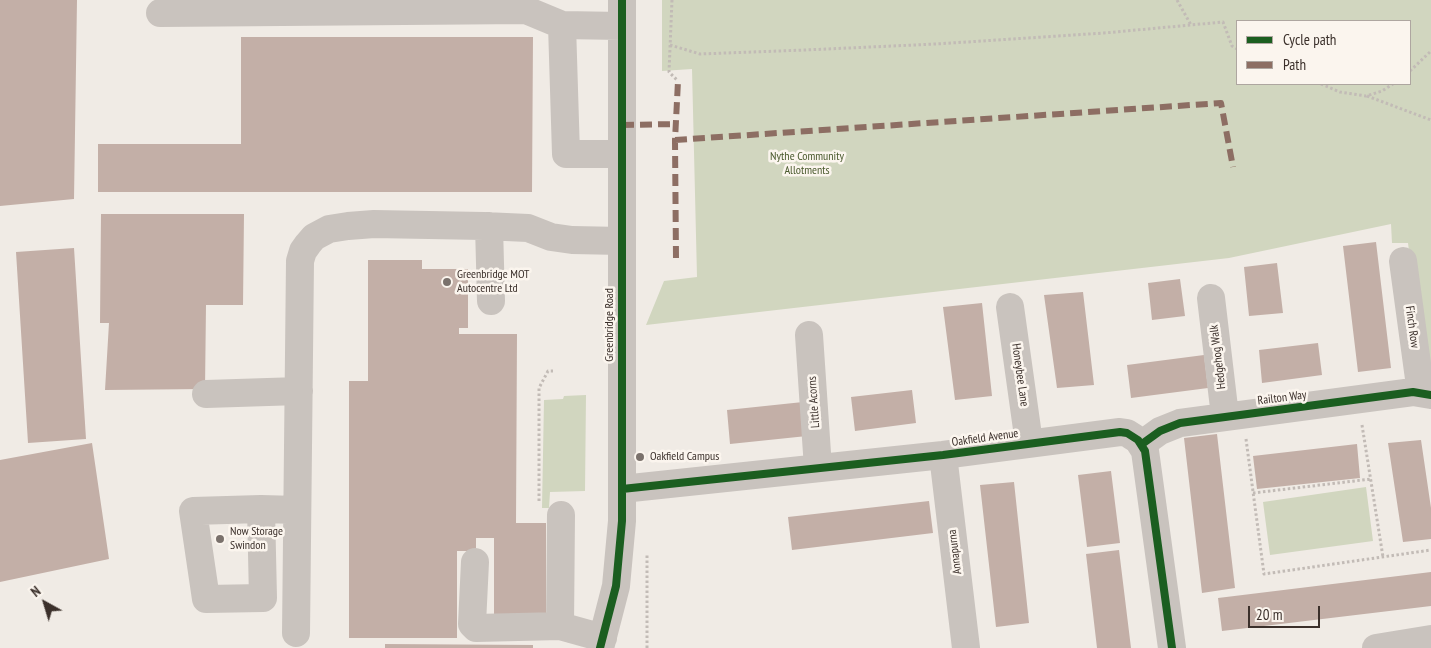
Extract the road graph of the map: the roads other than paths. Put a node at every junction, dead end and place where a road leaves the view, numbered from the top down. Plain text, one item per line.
1 (160, 13) dead end
2 (622, 13) edge
3 (562, 25) junction
4 (622, 154) junction
5 (490, 226) junction
6 (622, 241) junction
7 (1403, 261) dead end
8 (1211, 298) dead end
9 (492, 301) dead end
10 (1010, 307) dead end
11 (809, 335) dead end
12 (298, 391) junction
13 (206, 394) dead end
14 (1426, 394) edge
15 (1234, 415) junction
16 (1030, 443) junction
17 (1142, 444) junction
18 (943, 455) junction
19 (818, 468) junction
20 (622, 489) junction
21 (261, 509) dead end
22 (297, 510) junction
23 (561, 515) road end
24 (475, 562) dead end
25 (560, 626) junction
26 (296, 633) dead end
27 (1431, 640) edge
28 (602, 643) edge
29 (966, 648) edge
30 (1172, 648) edge
31 (1376, 648) edge

1 - 3 street
2 - 3 street
2 - 4 street, Greenbridge Road
3 - 4 street
4 - 6 street, Greenbridge Road
5 - 6 street
5 - 9 street
5 - 12 street
6 - 20 street, Greenbridge Road
7 - 14 street, Finch Row
8 - 15 street, Hedgehog Walk
10 - 16 street, Honeybee Lane
11 - 19 street, Little Acorns
12 - 13 street
12 - 22 street
14 - 15 street, Railton Way
15 - 17 street, Railton Way
16 - 17 street, Oakfield Avenue
16 - 18 street, Oakfield Avenue
17 - 30 street
18 - 19 street, Oakfield Avenue
18 - 29 street, Annapurna
19 - 20 street, Oakfield Avenue
20 - 28 street, Greenbridge Road
21 - 22 street
22 - 26 street
23 - 25 street
24 - 25 street
25 - 28 street
27 - 31 street

